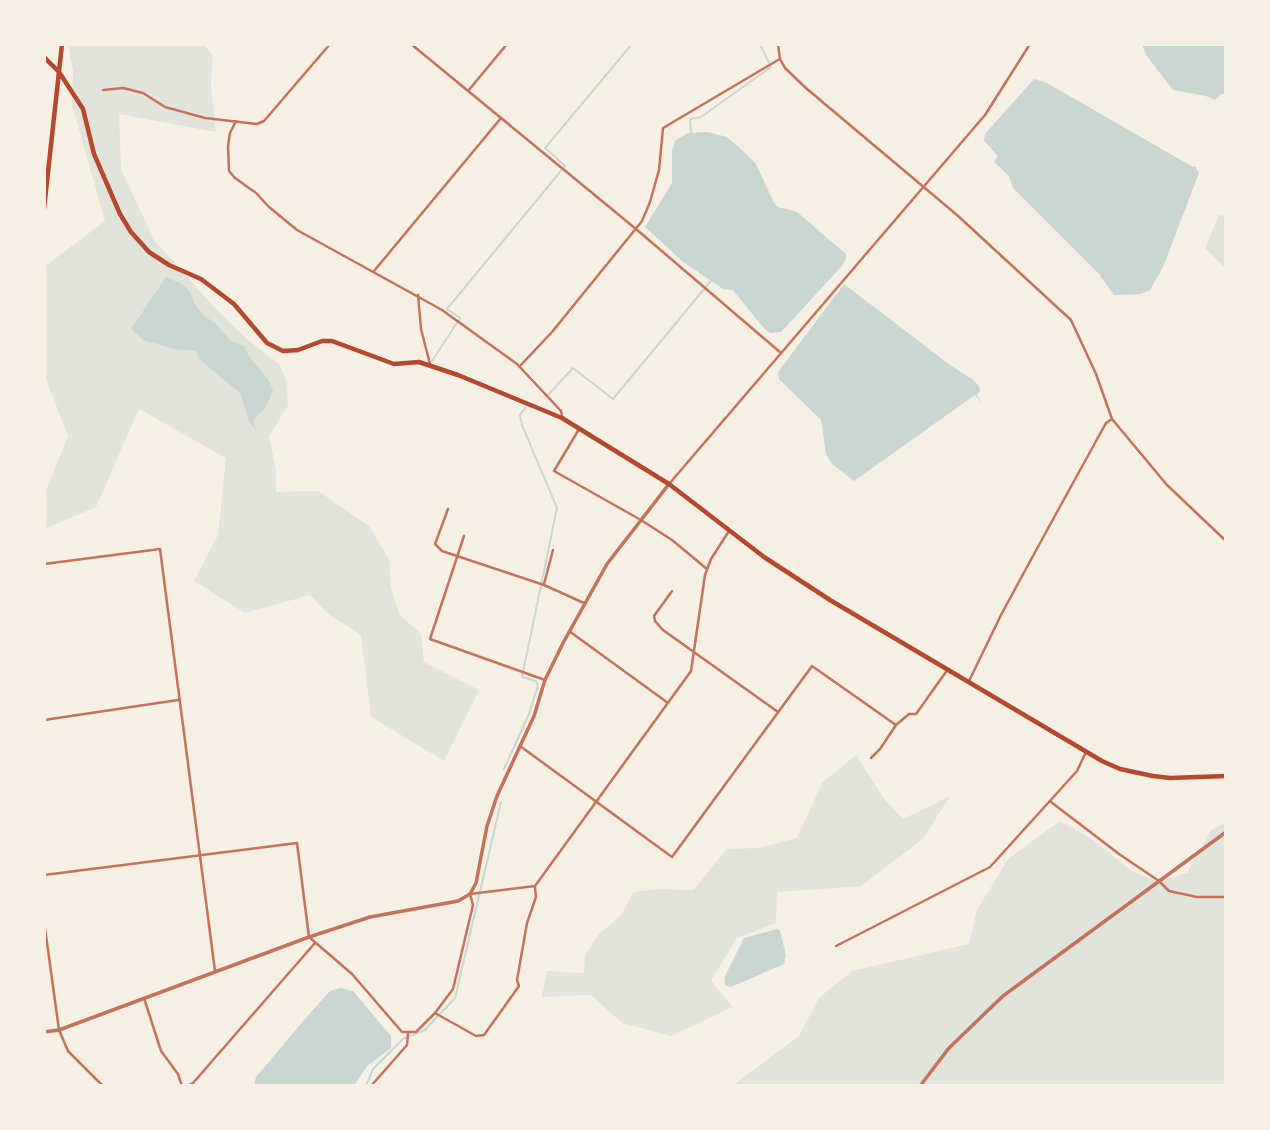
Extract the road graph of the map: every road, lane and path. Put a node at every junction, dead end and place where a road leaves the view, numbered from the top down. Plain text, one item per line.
1 (62, 44) edge
2 (330, 44) edge
3 (411, 44) edge
4 (507, 44) edge
5 (778, 44) edge
6 (1030, 44) edge
7 (44, 57) edge
8 (780, 59) junction
9 (59, 72) junction
10 (103, 90) dead end
11 (468, 91) junction
12 (501, 118) junction
13 (236, 121) junction
14 (921, 187) junction
15 (44, 209) edge
16 (636, 229) junction
17 (374, 271) junction
18 (418, 295) junction
19 (781, 353) junction
20 (431, 366) junction
21 (520, 366) junction
22 (562, 418) junction
23 (1112, 419) junction
24 (579, 429) junction
25 (669, 484) junction
26 (448, 509) dead end
27 (641, 520) junction
28 (729, 531) junction
29 (464, 536) dead end
30 (1226, 541) edge
31 (553, 550) dead end
32 (458, 556) junction
33 (44, 564) edge
34 (707, 569) junction
35 (544, 585) junction
36 (672, 591) dead end
37 (584, 603) junction
38 (569, 632) junction
39 (694, 651) junction
40 (948, 669) junction
41 (545, 680) junction
42 (969, 681) junction
43 (178, 700) junction
44 (668, 703) junction
45 (778, 712) junction
46 (44, 720) edge
47 (896, 725) junction
48 (520, 746) junction
49 (1086, 752) junction
50 (872, 758) dead end
51 (1226, 776) edge
52 (596, 802) junction
53 (1051, 802) junction
54 (1226, 832) edge
55 (199, 856) junction
56 (44, 876) edge
57 (1159, 881) junction
58 (535, 886) junction
59 (470, 894) junction
60 (1226, 897) edge
61 (44, 921) edge
62 (309, 937) junction
63 (316, 942) junction
64 (836, 946) dead end
65 (44, 958) edge
66 (49, 958) junction
67 (215, 972) junction
68 (144, 998) junction
69 (435, 1013) junction
70 (59, 1030) junction
71 (44, 1032) edge
72 (408, 1033) junction
73 (103, 1086) edge
74 (184, 1086) edge
75 (371, 1086) edge
76 (920, 1086) edge

1 - 9 main road
2 - 13 street
3 - 11 street
4 - 11 street
5 - 8 street
6 - 14 street
7 - 9 main road
8 - 14 street
8 - 16 street
9 - 15 main road
9 - 20 main road
10 - 13 street
11 - 12 street
12 - 16 street
12 - 17 street
13 - 17 street
14 - 19 street
14 - 23 street
16 - 19 street
16 - 21 street
17 - 18 street
18 - 20 street
18 - 21 street
19 - 25 street
20 - 22 main road
21 - 22 street
22 - 24 main road
23 - 30 street
23 - 42 street
24 - 25 main road
24 - 27 street
25 - 27 street
25 - 28 main road
26 - 32 street
27 - 34 street
27 - 37 street
28 - 34 street
28 - 40 main road
29 - 32 street
31 - 35 street
32 - 35 street
32 - 41 street
33 - 43 street
34 - 39 street
35 - 37 street
36 - 39 street
37 - 38 street
38 - 41 street
38 - 44 street
39 - 44 street
39 - 45 street
40 - 42 main road
40 - 47 street
41 - 48 street
42 - 49 main road
43 - 46 street
43 - 55 street
44 - 52 street
45 - 47 street
45 - 52 street
47 - 50 street
48 - 52 street
48 - 59 street
49 - 51 main road
49 - 53 street
52 - 58 street
53 - 57 street
53 - 64 street
54 - 57 street
55 - 56 street
55 - 62 street
55 - 67 street
57 - 60 street
57 - 76 street
58 - 59 street
58 - 69 street
59 - 62 street
59 - 69 street
61 - 66 street
62 - 63 street
62 - 67 street
63 - 72 street
63 - 74 street
65 - 66 street
66 - 70 street
67 - 68 street
68 - 70 street
68 - 74 street
69 - 72 street
70 - 71 street
70 - 73 street
72 - 75 street

